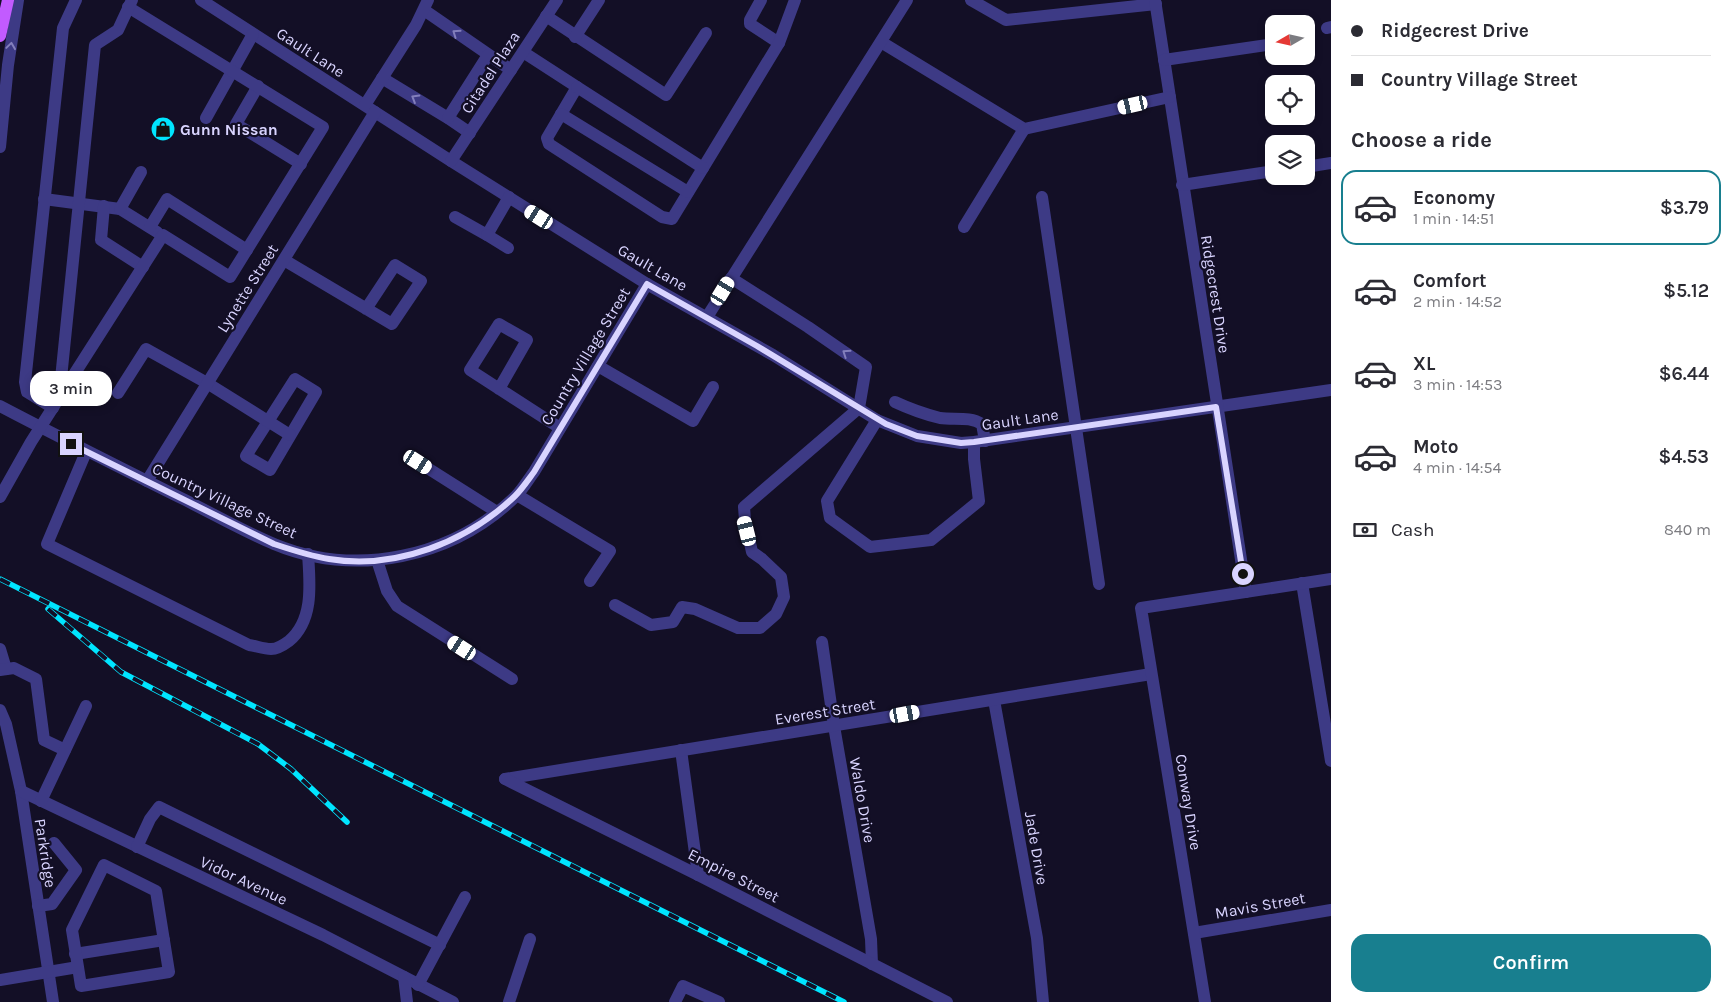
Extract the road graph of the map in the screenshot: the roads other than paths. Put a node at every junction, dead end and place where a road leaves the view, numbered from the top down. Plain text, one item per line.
1 (8, 0) edge
2 (18, 0) edge
3 (76, 0) edge
4 (201, 0) edge
5 (599, 0) edge
6 (762, 0) edge
7 (795, 0) edge
8 (907, 0) edge
9 (971, 0) edge
10 (554, 1) edge
11 (1156, 2) edge
12 (130, 4) edge
13 (426, 5) edge
14 (546, 16) junction
15 (706, 33) dead end
16 (254, 34) junction
17 (0, 36) edge
18 (575, 36) junction
19 (880, 42) junction
20 (779, 43) junction
21 (1265, 45) edge
22 (523, 52) junction
23 (488, 55) junction
24 (1164, 60) junction
25 (511, 70) junction
26 (233, 71) junction
27 (382, 78) junction
28 (258, 86) junction
29 (577, 86) junction
30 (1170, 97) junction
31 (370, 109) junction
32 (561, 114) junction
33 (206, 118) dead end
34 (448, 118) junction
35 (1024, 130) junction
36 (470, 133) junction
37 (0, 147) edge
38 (451, 161) junction
39 (1331, 163) edge
40 (301, 164) junction
41 (1315, 165) edge
42 (703, 168) junction
43 (141, 172) dead end
44 (1265, 172) edge
45 (1182, 185) junction
46 (688, 192) junction
47 (1042, 196) dead end
48 (509, 197) junction
49 (44, 199) junction
50 (78, 203) junction
51 (104, 206) junction
52 (120, 209) junction
53 (455, 217) dead end
54 (150, 227) junction
55 (964, 227) dead end
56 (163, 235) junction
57 (487, 235) junction
58 (508, 248) dead end
59 (247, 250) junction
60 (284, 260) junction
61 (142, 268) junction
62 (731, 278) junction
63 (647, 284) junction
64 (366, 309) junction
65 (707, 317) junction
66 (598, 366) junction
67 (207, 384) junction
68 (713, 387) dead end
69 (499, 389) junction
70 (1331, 390) edge
71 (118, 393) dead end
72 (895, 402) dead end
73 (56, 403) junction
74 (0, 406) edge
75 (1216, 407) junction
76 (859, 408) junction
77 (877, 420) junction
78 (268, 422) junction
79 (41, 427) junction
80 (560, 428) junction
81 (1076, 428) junction
82 (290, 435) junction
83 (979, 441) junction
84 (86, 452) junction
85 (418, 462) dead end
86 (147, 481) junction
87 (517, 495) junction
88 (0, 497) edge
89 (497, 512) junction
90 (308, 554) junction
91 (377, 560) junction
92 (1331, 579) edge
93 (590, 581) dead end
94 (1302, 583) junction
95 (1099, 584) dead end
96 (1246, 592) junction
97 (615, 605) dead end
98 (822, 642) dead end
99 (0, 648) edge
100 (3, 670) edge
101 (1151, 674) junction
102 (512, 679) dead end
103 (994, 700) junction
104 (86, 706) dead end
105 (0, 710) edge
106 (834, 726) junction
107 (65, 750) junction
108 (681, 750) junction
109 (1331, 761) edge
110 (505, 779) joint
111 (20, 791) junction
112 (41, 801) junction
113 (54, 843) dead end
114 (137, 847) junction
115 (698, 875) junction
116 (465, 897) dead end
117 (38, 906) junction
118 (1331, 910) edge
119 (1194, 933) junction
120 (530, 939) dead end
121 (164, 940) junction
122 (440, 945) junction
123 (75, 954) junction
124 (872, 964) junction
125 (78, 967) junction
126 (48, 972) junction
127 (404, 977) junction
128 (0, 980) edge
129 (418, 985) junction
130 (53, 1002) edge
131 (408, 1002) edge
132 (453, 1002) edge
133 (509, 1002) edge
134 (675, 1002) edge
135 (719, 1002) edge
136 (948, 1002) edge
137 (1043, 1002) edge
138 (1205, 1002) edge

1 - 17 main road
37 -> 2 street
3 - 49 street
4 - 16 street, Gault Lane
5 - 18 street
6 - 20 street
7 - 20 street
8 - 19 street
9 - 11 street
10 - 14 street, Citadel Plaza
11 - 24 street, Ridgecrest Drive
12 - 26 street
12 - 50 street
23 -> 13 street
13 - 27 street, Lynette Street
14 - 18 street
14 - 22 street, Citadel Plaza
15 - 18 street
16 - 26 street
16 - 31 street, Gault Lane
19 - 35 street
19 - 62 street
20 - 42 street
21 - 24 street
22 - 25 street, Citadel Plaza
22 - 29 street
23 - 25 street
23 - 34 street
24 - 30 street, Ridgecrest Drive
25 - 36 street, Citadel Plaza
26 - 28 street
26 - 33 street
27 - 31 street, Lynette Street
34 -> 27 street
28 - 40 street
28 - 40 street
29 - 32 street
29 - 42 street
30 - 35 street
30 - 45 street, Ridgecrest Drive
31 - 38 street, Gault Lane
31 - 60 street, Lynette Street
32 - 46 street
32 - 46 street
34 - 36 street
35 - 55 street
36 - 38 street, Citadel Plaza
38 - 48 street, Gault Lane
39 - 41 street
40 - 59 street
42 - 46 street
43 - 52 street
44 - 45 street
45 - 75 street, Ridgecrest Drive
47 - 81 street
48 - 57 street
48 - 63 street, Gault Lane
49 - 50 street
49 - 73 street
50 - 51 street
50 - 73 street
51 - 52 street
51 - 61 street
52 - 54 street
53 - 57 street
54 - 56 street
54 - 59 street
56 - 59 street
56 - 61 street
57 - 58 street
60 - 64 street
60 - 67 street, Lynette Street
61 - 73 street
62 - 65 street
76 -> 62 street
63 - 65 street, Gault Lane
63 - 66 street, Country Village Street
64 - 64 street
65 - 76 street, Gault Lane
66 - 68 street
66 - 80 street, Country Village Street
67 - 71 street
67 - 78 street
67 - 86 street, Lynette Street
69 - 69 street
69 - 80 street
70 - 75 street, Gault Lane
72 - 83 street
73 - 79 street
74 - 79 street, Country Village Street
75 - 81 street, Gault Lane
75 - 96 street, Ridgecrest Drive
76 - 77 street, Gault Lane
76 - 97 street
77 - 83 street, Gault Lane
77 - 83 street
78 - 82 street
78 - 82 street
78 - 82 street
79 - 84 street, Country Village Street
79 - 88 street
80 - 87 street, Country Village Street
81 - 83 street, Gault Lane
81 - 95 street
84 - 86 street, Country Village Street
84 - 90 street
85 - 89 street
86 - 90 street, Country Village Street
87 - 89 street, Country Village Street
87 - 93 street
89 - 91 street, Country Village Street
90 - 91 street, Country Village Street
91 - 102 street
92 - 94 street
94 - 96 street
94 - 109 street
96 - 101 street, Conway Drive
98 - 106 street, Waldo Drive
99 - 100 street
100 - 107 street
101 - 103 street, Everest Street
101 - 119 street, Conway Drive
103 - 106 street, Everest Street
103 - 137 street, Jade Drive
104 - 107 street
105 - 111 street, Parkridge
106 - 108 street, Everest Street
106 - 124 street, Waldo Drive
107 - 112 street
108 - 110 street, Everest Street
108 - 115 street
110 - 115 street, Empire Street
111 - 112 street, Vidor Avenue
111 - 117 street, Parkridge
112 - 114 street, Vidor Avenue
113 - 117 street
114 - 122 street
114 - 127 street, Vidor Avenue
115 - 124 street, Empire Street
116 - 122 street
117 - 126 street, Parkridge
118 - 119 street, Mavis Street
119 - 138 street, Conway Drive
120 - 133 street
121 - 123 street
121 - 123 street
121 - 125 street
122 - 129 street
123 - 125 street
124 - 136 street, Empire Street
125 - 126 street
126 - 128 street
126 - 130 street, Parkridge
127 - 129 street, Vidor Avenue
127 - 131 street
129 - 132 street, Vidor Avenue
134 - 135 street

